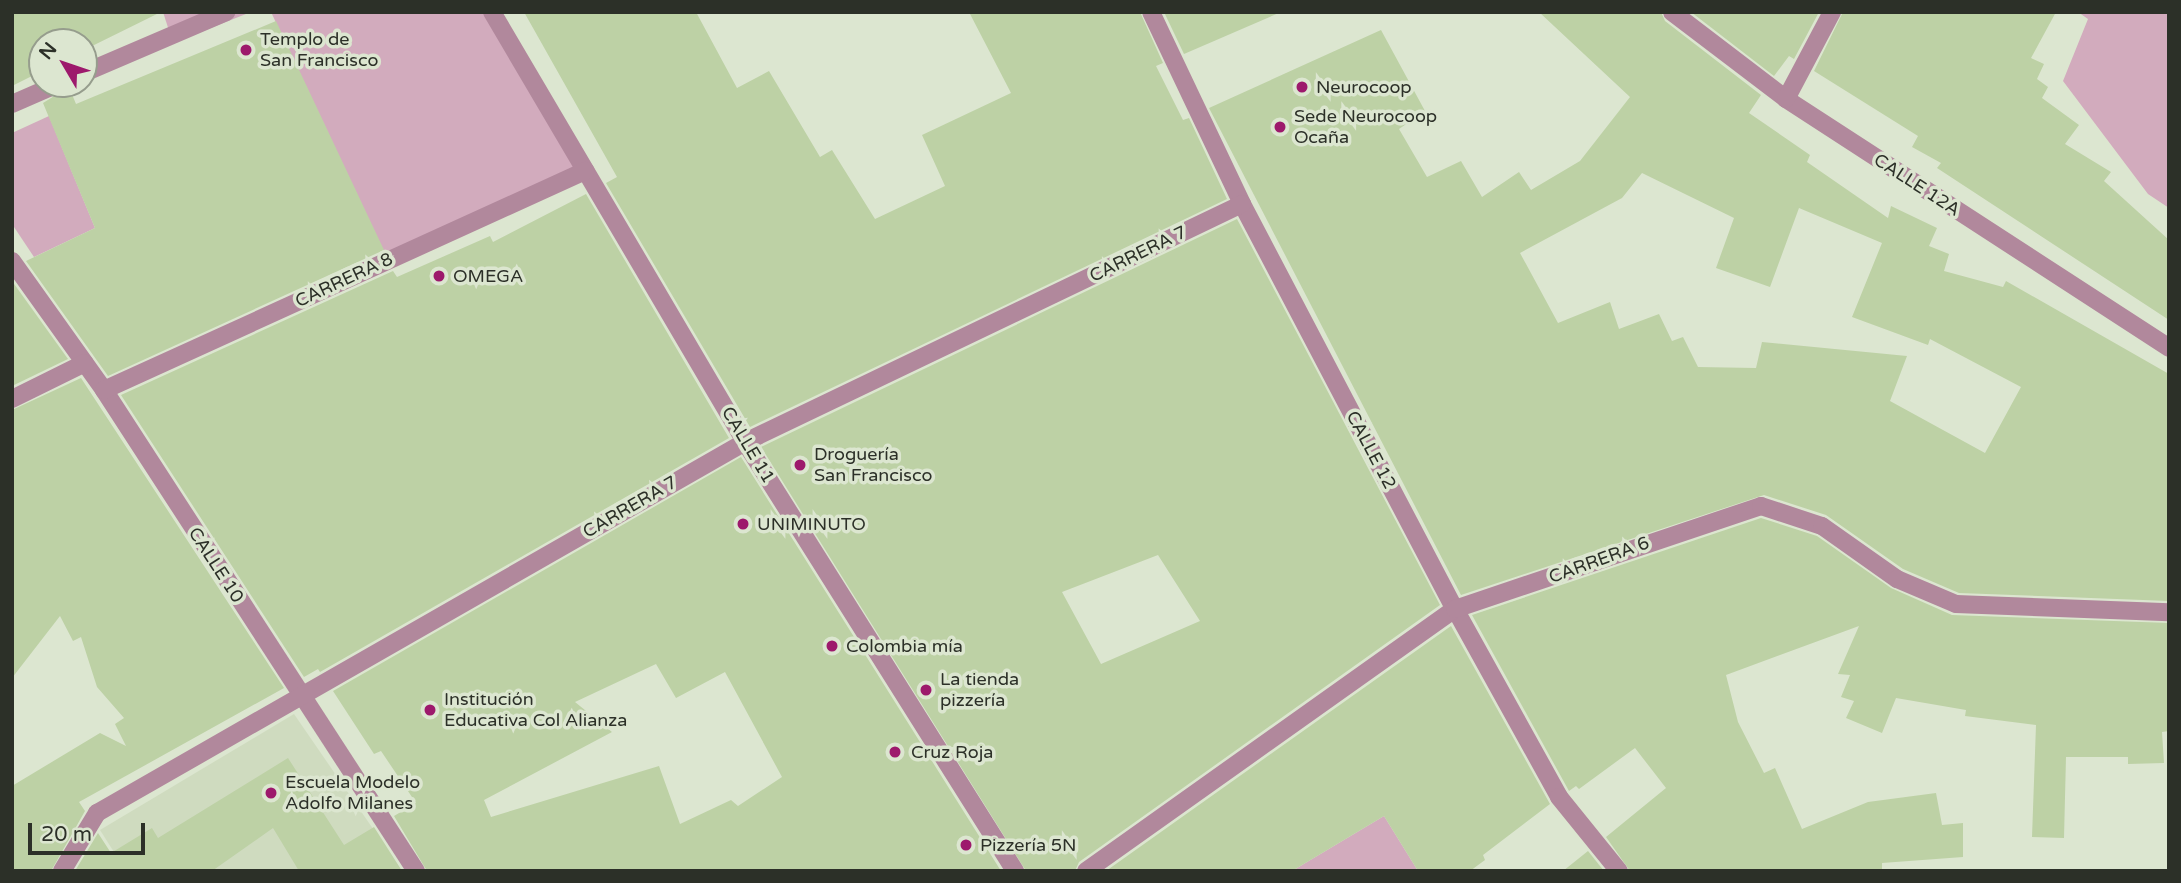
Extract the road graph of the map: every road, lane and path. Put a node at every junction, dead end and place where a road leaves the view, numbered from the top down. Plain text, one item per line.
1 (226, 12) edge
2 (492, 12) edge
3 (1151, 12) edge
4 (1672, 12) edge
5 (1832, 12) edge
6 (98, 67) edge
7 (1786, 99) junction
8 (585, 171) junction
9 (1242, 204) junction
10 (12, 261) edge
11 (2169, 348) edge
12 (85, 363) junction
13 (104, 390) junction
14 (12, 399) edge
15 (745, 442) junction
16 (1455, 609) junction
17 (2169, 612) edge
18 (299, 694) junction
19 (62, 871) edge
20 (416, 871) edge
21 (1015, 871) edge
22 (1086, 871) edge
23 (1619, 871) edge

1 - 6 street
2 - 8 street, CALLE 11
3 - 9 street, CALLE 12
4 - 7 street, CALLE 12A
5 - 7 street
7 - 11 street, CALLE 12A
8 - 13 street, CARRERA 8
8 - 15 street, CALLE 11
9 - 15 street, CARRERA 7
9 - 16 street, CALLE 12
10 - 12 street, CALLE 10
12 - 13 street, CALLE 10
12 - 14 street
13 - 18 street, CALLE 10
15 - 18 street, CARRERA 7
15 - 21 street, CALLE 11
16 - 17 street, CARRERA 6
16 - 22 street, CARRERA 6
16 - 23 street, CALLE 12
18 - 19 street, CARRERA 7
18 - 20 street, CALLE 10

